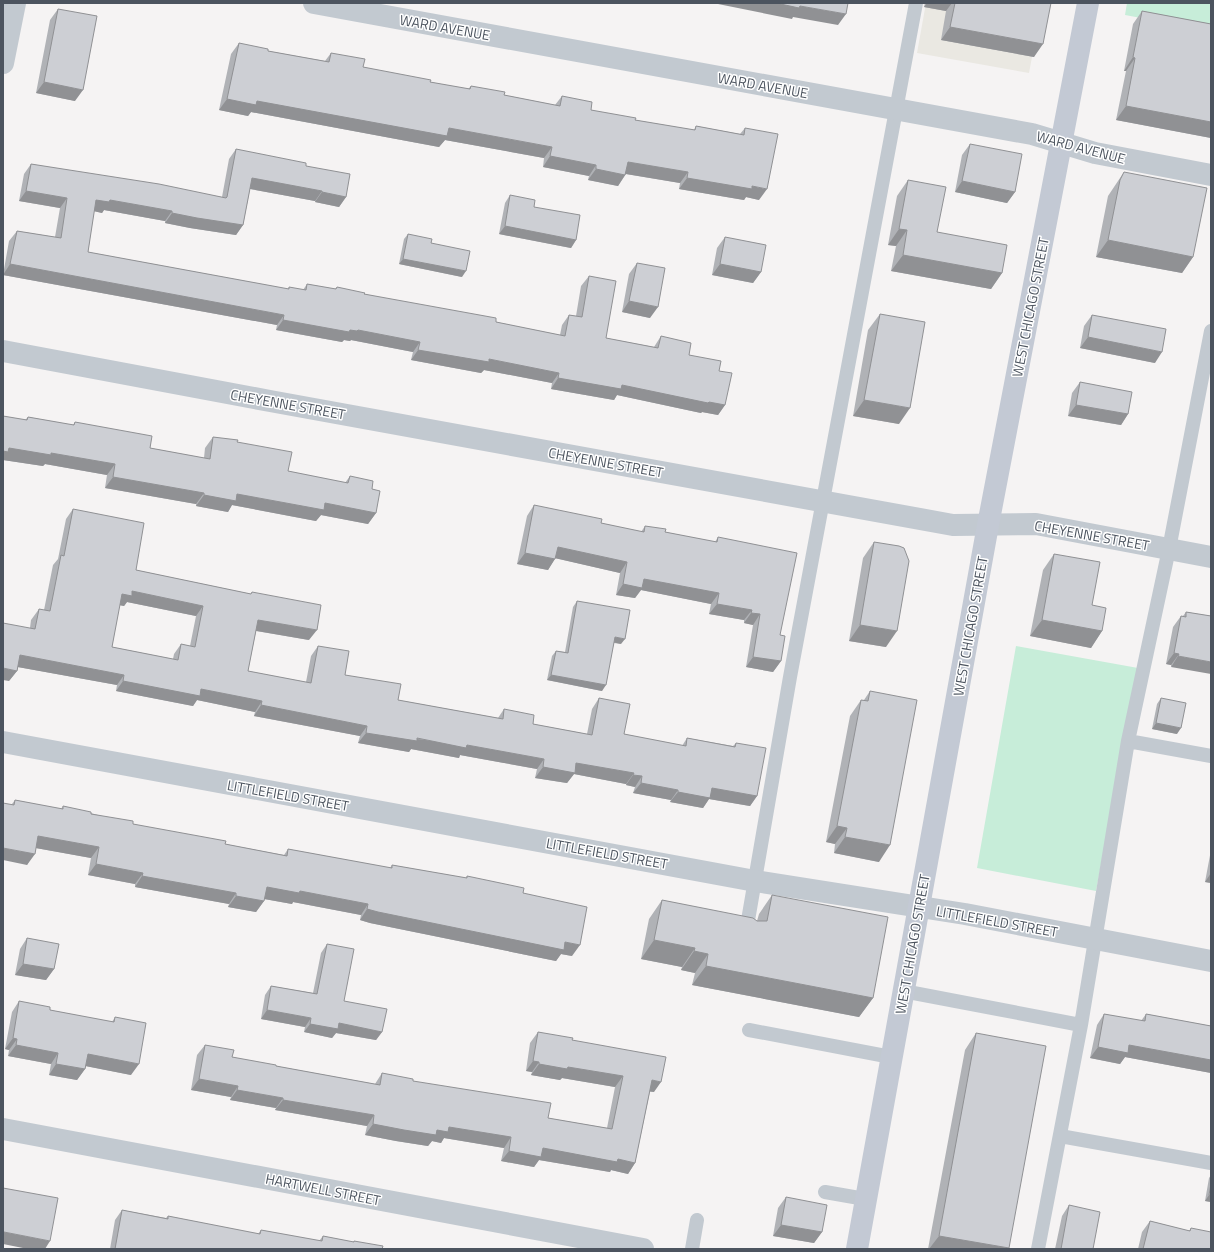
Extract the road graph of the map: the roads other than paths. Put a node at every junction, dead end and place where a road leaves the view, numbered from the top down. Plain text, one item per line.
1 (15, 3) edge
2 (314, 3) edge
3 (916, 3) edge
4 (1088, 3) edge
5 (3, 63) edge
6 (896, 109) junction
7 (1062, 143) junction
8 (1211, 175) edge
9 (1211, 330) edge
10 (3, 351) edge
11 (1208, 366) edge
12 (824, 501) junction
13 (988, 525) junction
14 (1169, 549) junction
15 (1211, 557) edge
16 (1128, 741) junction
17 (3, 742) edge
18 (1211, 756) edge
19 (755, 881) junction
20 (919, 908) junction
21 (746, 932) edge
22 (1095, 939) junction
23 (1211, 961) edge
24 (903, 991) junction
25 (1080, 1025) junction
26 (749, 1030) dead end
27 (891, 1057) junction
28 (3, 1129) edge
29 (1060, 1136) junction
30 (1211, 1163) edge
31 (825, 1192) dead end
32 (865, 1199) junction
33 (697, 1220) dead end
34 (643, 1249) edge
35 (692, 1249) edge
36 (857, 1249) edge
37 (1038, 1249) edge

1 - 5 street
2 - 6 street, WARD AVENUE
3 - 6 lane
4 - 7 street, WEST CHICAGO STREET
6 - 7 street, WARD AVENUE
6 - 12 lane
7 - 8 street, WARD AVENUE
7 - 13 street, WEST CHICAGO STREET
9 - 11 lane
10 - 12 street, CHEYENNE STREET
11 - 14 lane
12 - 13 street, CHEYENNE STREET
12 - 19 lane
13 - 14 street, CHEYENNE STREET
13 - 20 street, WEST CHICAGO STREET
14 - 15 street, CHEYENNE STREET
14 - 16 lane
16 - 18 lane
16 - 22 lane
17 - 19 street, LITTLEFIELD STREET
19 - 20 street, LITTLEFIELD STREET
19 - 21 lane
20 - 22 street, LITTLEFIELD STREET
20 - 24 street, WEST CHICAGO STREET
22 - 23 street, LITTLEFIELD STREET
22 - 25 lane
24 - 25 lane
24 - 27 street, WEST CHICAGO STREET
25 - 29 lane
26 - 27 lane
27 - 32 street, WEST CHICAGO STREET
28 - 34 street, HARTWELL STREET
29 - 30 lane
29 - 37 lane
31 - 32 lane
32 - 36 street, WEST CHICAGO STREET
33 - 35 lane

